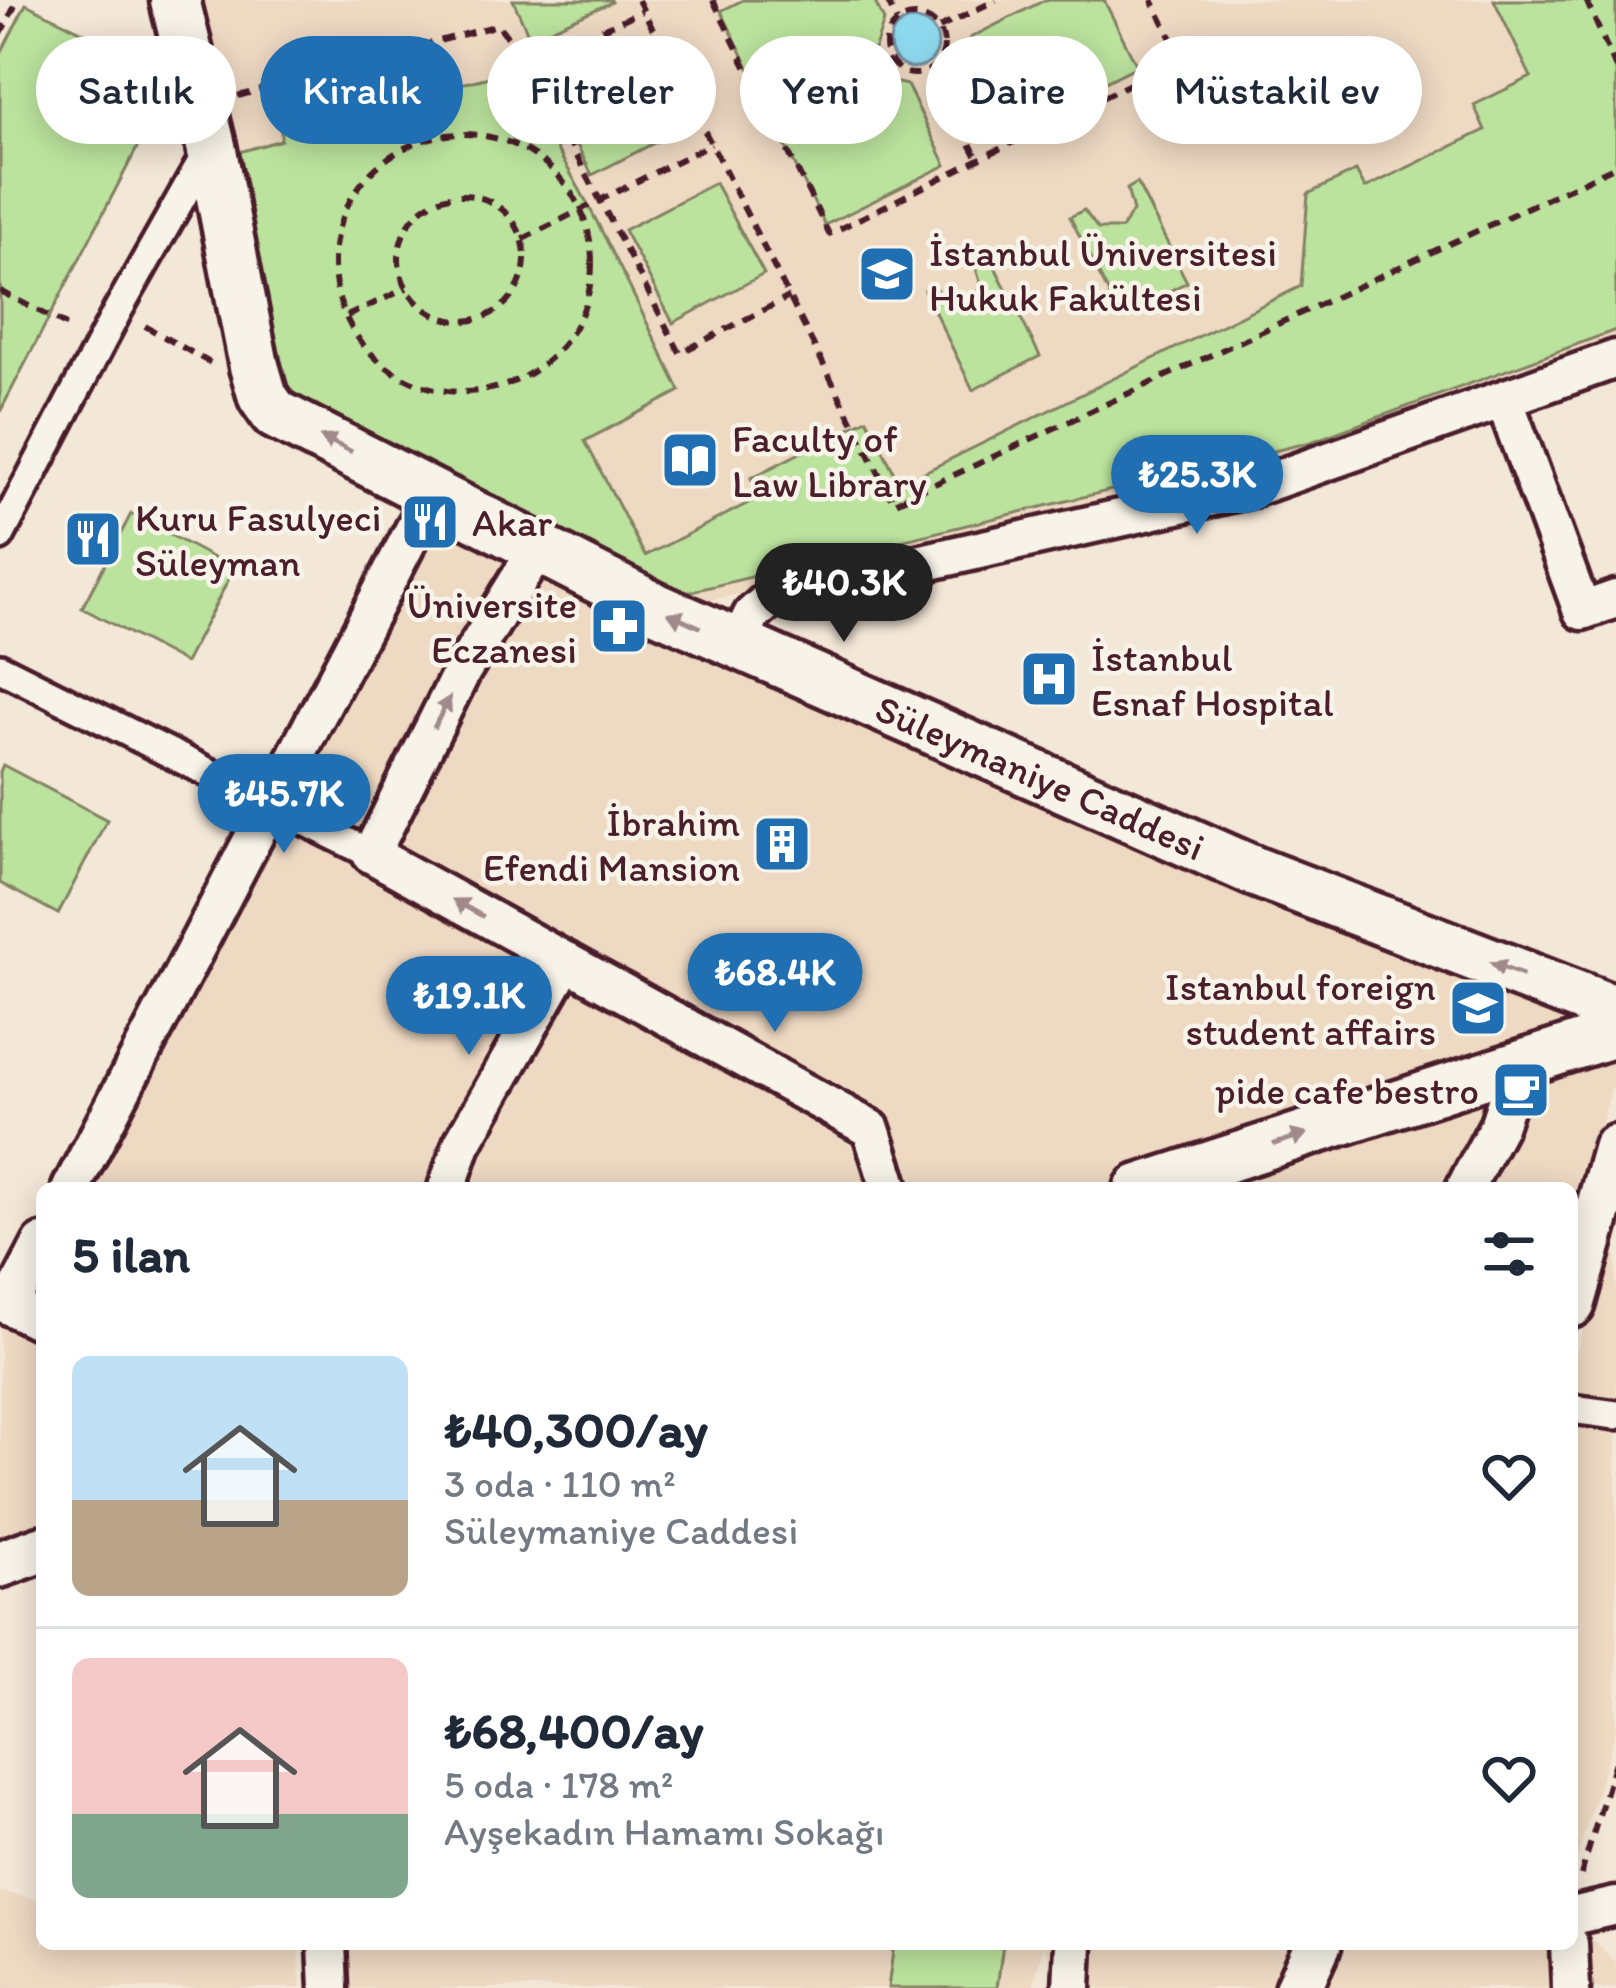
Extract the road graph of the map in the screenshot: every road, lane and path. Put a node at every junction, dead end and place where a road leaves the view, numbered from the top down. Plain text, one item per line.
1 (18, 0) edge
2 (175, 0) edge
3 (638, 0) edge
4 (713, 0) edge
5 (886, 0) edge
6 (996, 0) edge
7 (1152, 0) edge
8 (1586, 0) edge
9 (643, 10) junction
10 (897, 22) junction
11 (939, 28) junction
12 (0, 35) edge
13 (184, 36) edge
14 (507, 36) edge
15 (587, 36) edge
16 (656, 36) edge
17 (890, 36) edge
18 (943, 36) edge
19 (740, 54) edge
20 (1616, 68) edge
21 (236, 115) edge
22 (196, 144) edge
23 (209, 144) edge
24 (571, 144) edge
25 (711, 144) joint
26 (784, 144) edge
27 (970, 144) edge
28 (977, 158) junction
29 (1616, 166) edge
30 (600, 198) junction
31 (581, 208) junction
32 (523, 239) junction
33 (407, 288) junction
34 (0, 291) edge
35 (789, 298) junction
36 (118, 310) junction
37 (346, 316) junction
38 (63, 324) dead end
39 (1616, 359) edge
40 (262, 393) junction
41 (1504, 399) junction
42 (434, 491) junction
43 (0, 536) edge
44 (537, 550) junction
45 (1616, 599) edge
46 (738, 644) junction
47 (0, 668) edge
48 (270, 806) junction
49 (370, 854) junction
50 (566, 961) junction
51 (1616, 1010) edge
52 (1616, 1033) edge
53 (1519, 1064) junction
54 (1616, 1148) edge
55 (74, 1182) edge
56 (449, 1182) edge
57 (888, 1182) edge
58 (1167, 1182) edge
59 (1468, 1182) edge
60 (36, 1259) edge
61 (1578, 1283) edge
62 (17, 1310) edge
63 (1578, 1410) edge
64 (1616, 1415) edge
65 (36, 1551) edge
66 (0, 1564) edge
67 (1616, 1758) edge
68 (1578, 1890) edge
69 (1578, 1900) edge
70 (1616, 1906) edge
71 (327, 1950) edge
72 (1074, 1950) edge
73 (1315, 1950) edge
74 (1569, 1950) edge
75 (329, 1988) edge
76 (1072, 1988) edge
77 (1298, 1988) edge
78 (1570, 1988) edge

1 - 12 path
2 - 13 main road
3 - 9 path
4 - 19 path
5 - 10 path
6 - 11 path
7 - 28 path
8 - 20 path
9 - 15 path
9 - 16 path
10 - 11 path
10 - 17 path
11 - 18 path
14 - 21 path
22 - 36 street
23 - 40 main road
24 - 30 path
25 - 30 path
25 - 35 path
26 - 28 path
27 - 28 path
29 - 35 path
30 - 31 path
30 - 35 path
31 - 32 path
31 - 37 path
31 - 37 path
32 - 33 path
32 - 33 path
33 - 37 path
34 - 38 path
36 - 40 path
36 - 43 street
39 - 41 street
42 -> 40 main road, Süleymaniye Caddesi
41 - 45 street
41 - 46 street
42 - 44 main road, Süleymaniye Caddesi
42 - 48 street
46 -> 44 main road, Süleymaniye Caddesi
49 -> 44 street
51 -> 46 main road, Süleymaniye Caddesi
47 - 48 street
48 - 49 street
48 - 55 street
50 -> 49 street
50 - 56 street
50 - 57 street
52 - 53 street
58 -> 53 street
53 - 59 street
54 - 61 street
60 - 62 street
63 - 64 street
65 - 66 street
67 - 68 path
69 - 70 street
71 - 75 street
72 - 76 street
73 - 77 street
74 - 78 street

